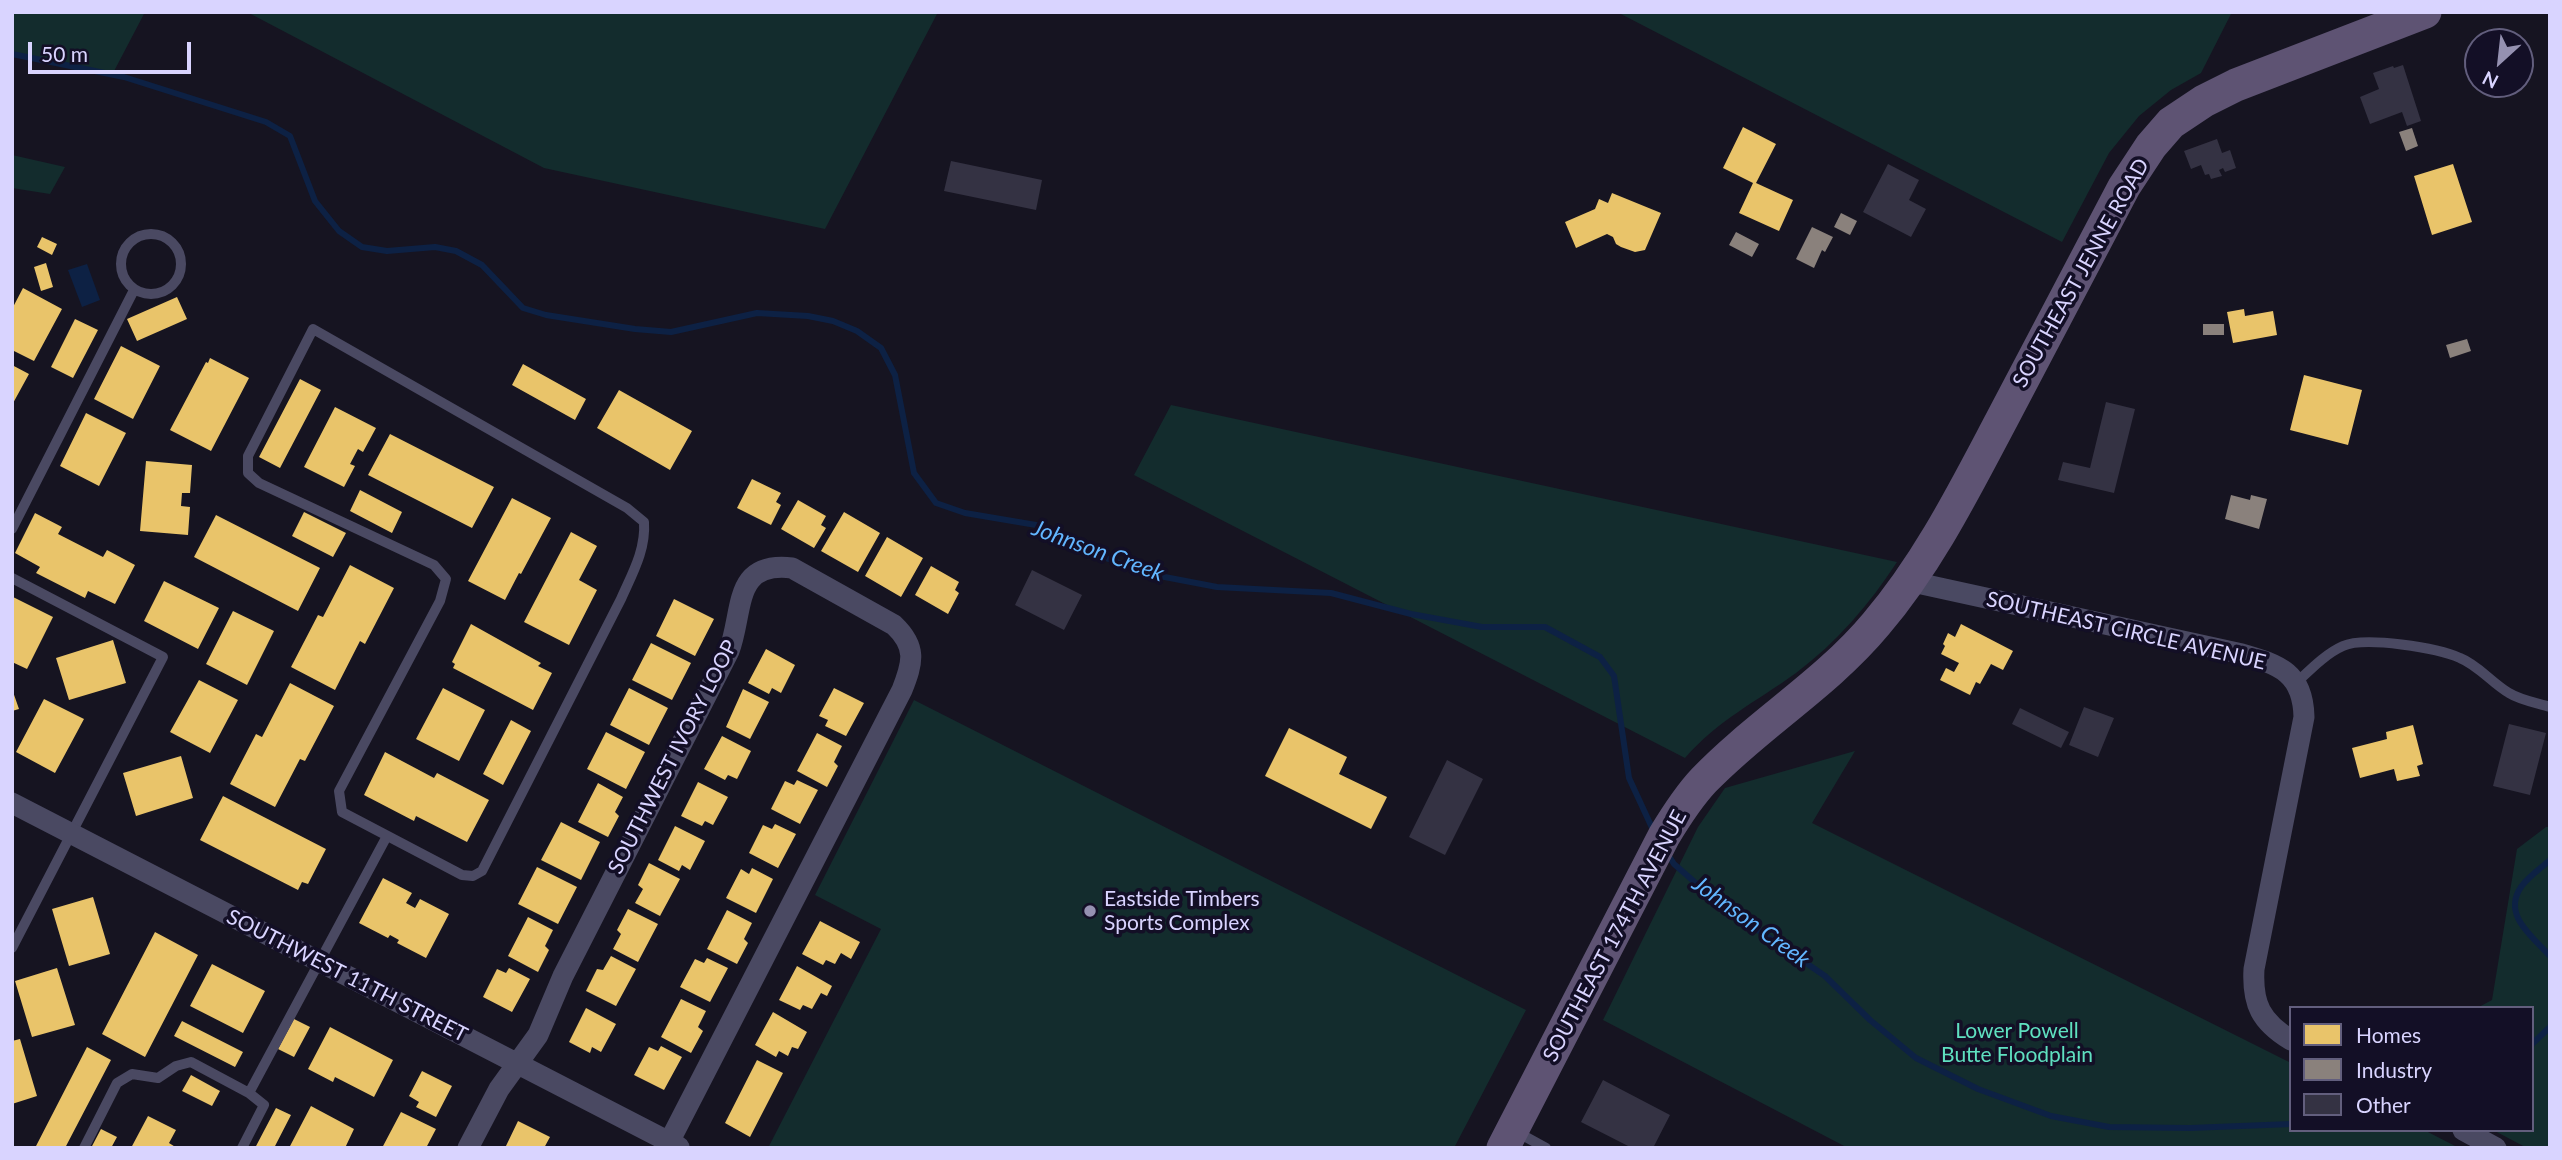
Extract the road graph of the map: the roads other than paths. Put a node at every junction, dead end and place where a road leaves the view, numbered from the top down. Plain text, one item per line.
1 (2425, 12) edge
2 (134, 290) junction
3 (1945, 524) joint
4 (12, 529) edge
5 (12, 578) edge
6 (1909, 581) junction
7 (2297, 683) junction
8 (2550, 707) edge
9 (12, 803) edge
10 (72, 834) junction
11 (387, 836) junction
12 (12, 948) edge
13 (318, 961) junction
14 (2289, 1039) edge
15 (517, 1063) junction
16 (249, 1093) junction
17 (2467, 1132) edge
18 (1508, 1139) edge
19 (672, 1146) edge
20 (84, 1148) edge
21 (242, 1148) edge
22 (468, 1148) edge
23 (1546, 1148) edge
24 (2497, 1148) edge

1 - 3 main road, SOUTHEAST JENNE ROAD
2 - 2 lane
2 - 4 lane
3 - 6 main road, SOUTHEAST 174TH AVENUE
5 - 10 lane
6 - 7 street, SOUTHEAST CIRCLE AVENUE
6 - 18 main road, SOUTHEAST 174TH AVENUE
7 - 8 lane
7 - 14 street
9 - 10 street, SOUTHWEST 11TH STREET
10 - 12 lane
10 - 13 street, SOUTHWEST 11TH STREET
11 - 11 lane
11 - 13 lane
13 - 15 street, SOUTHWEST 11TH STREET
13 - 16 lane
15 - 19 street, SOUTHWEST 11TH STREET
15 - 19 street, SOUTHWEST IVORY LOOP
15 - 22 street, SOUTHWEST IVORY LOOP
16 - 20 lane
16 - 21 lane
17 - 24 street
18 - 23 lane

